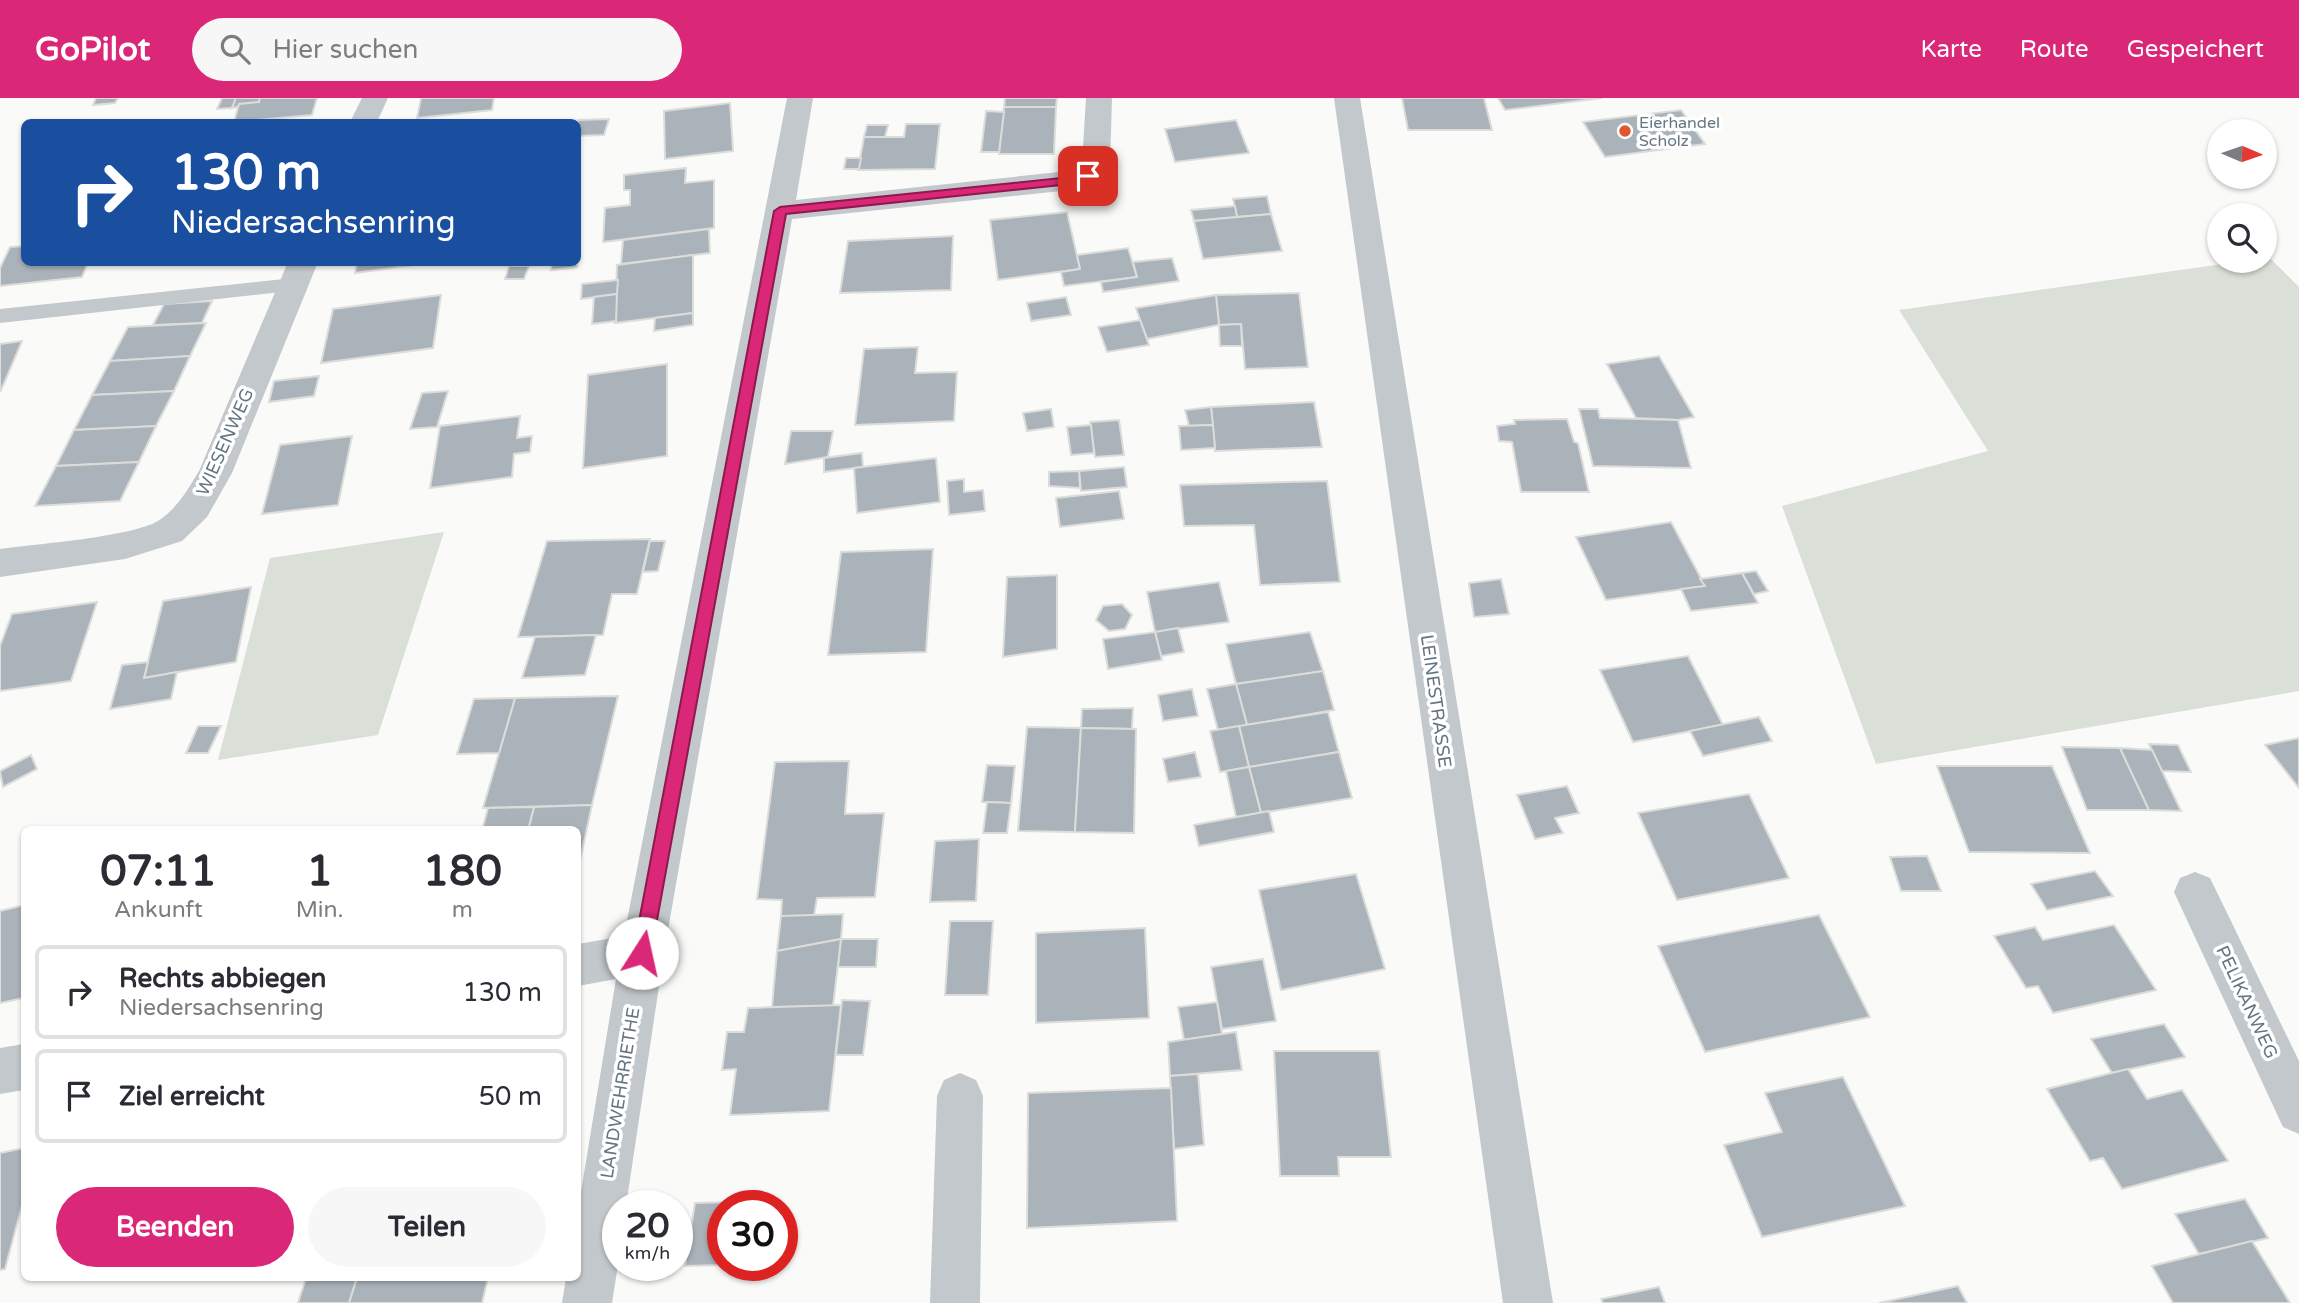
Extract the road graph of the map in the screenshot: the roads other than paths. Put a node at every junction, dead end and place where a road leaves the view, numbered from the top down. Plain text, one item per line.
1 (375, 98) edge
2 (800, 98) edge
3 (1099, 98) edge
4 (1347, 98) edge
5 (365, 119) edge
6 (780, 211) junction
7 (298, 274) edge
8 (0, 316) edge
9 (0, 563) edge
10 (2195, 892) dead end
11 (642, 953) junction
12 (581, 964) edge
13 (21, 1068) edge
14 (0, 1071) edge
15 (960, 1096) dead end
16 (2299, 1111) edge
17 (587, 1303) edge
18 (955, 1303) edge
19 (1528, 1303) edge

1 - 5 street
2 - 6 street, LANDWEHRRIETHE
3 - 6 street
4 - 19 street, LEINESTRASSE
6 - 11 street, LANDWEHRRIETHE
7 - 8 lane
7 - 9 street, WIESENWEG
10 - 16 street, PELIKANWEG
11 - 12 street
11 - 17 street, LANDWEHRRIETHE
13 - 14 street
15 - 18 street

